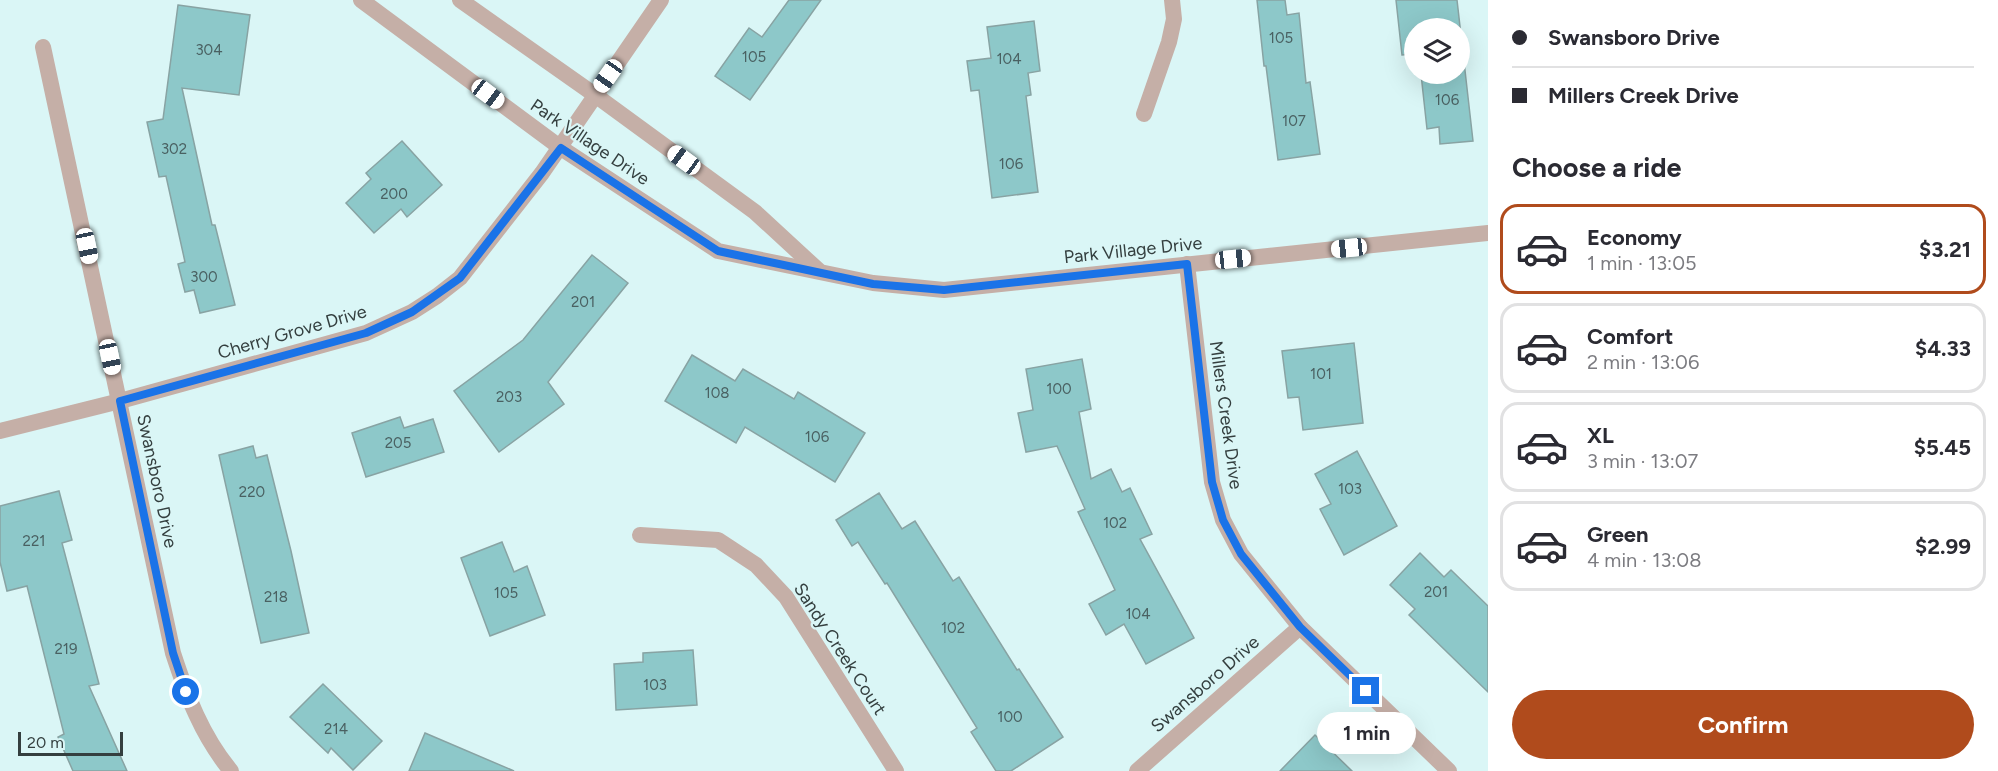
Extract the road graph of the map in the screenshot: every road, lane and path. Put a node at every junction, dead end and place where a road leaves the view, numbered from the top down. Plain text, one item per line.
1 (361, 0) edge
2 (460, 0) edge
3 (661, 0) edge
4 (1172, 0) edge
5 (44, 47) dead end
6 (595, 95) junction
7 (1144, 114) dead end
8 (561, 148) junction
9 (1488, 233) edge
10 (1187, 264) junction
11 (818, 271) junction
12 (120, 401) junction
13 (0, 431) edge
14 (640, 535) dead end
15 (1300, 627) junction
16 (231, 771) edge
17 (896, 771) edge
18 (1137, 771) edge
19 (1449, 771) edge

1 - 8 street, Park Village Drive
2 - 6 street, Park Village Drive
3 - 6 street, Cherry Grove Drive
4 - 7 street
5 - 12 street, Swansboro Drive
6 - 8 street, Cherry Grove Drive
6 - 11 street, Park Village Drive
8 - 11 street, Park Village Drive
8 - 12 street, Cherry Grove Drive
9 - 10 street, Park Village Drive
10 - 11 street, Park Village Drive
10 - 15 street, Millers Creek Drive
12 - 13 street, Cherry Grove Drive
12 - 16 street, Swansboro Drive
14 - 17 street, Sandy Creek Court
15 - 18 street, Swansboro Drive
15 - 19 street, Millers Creek Drive

